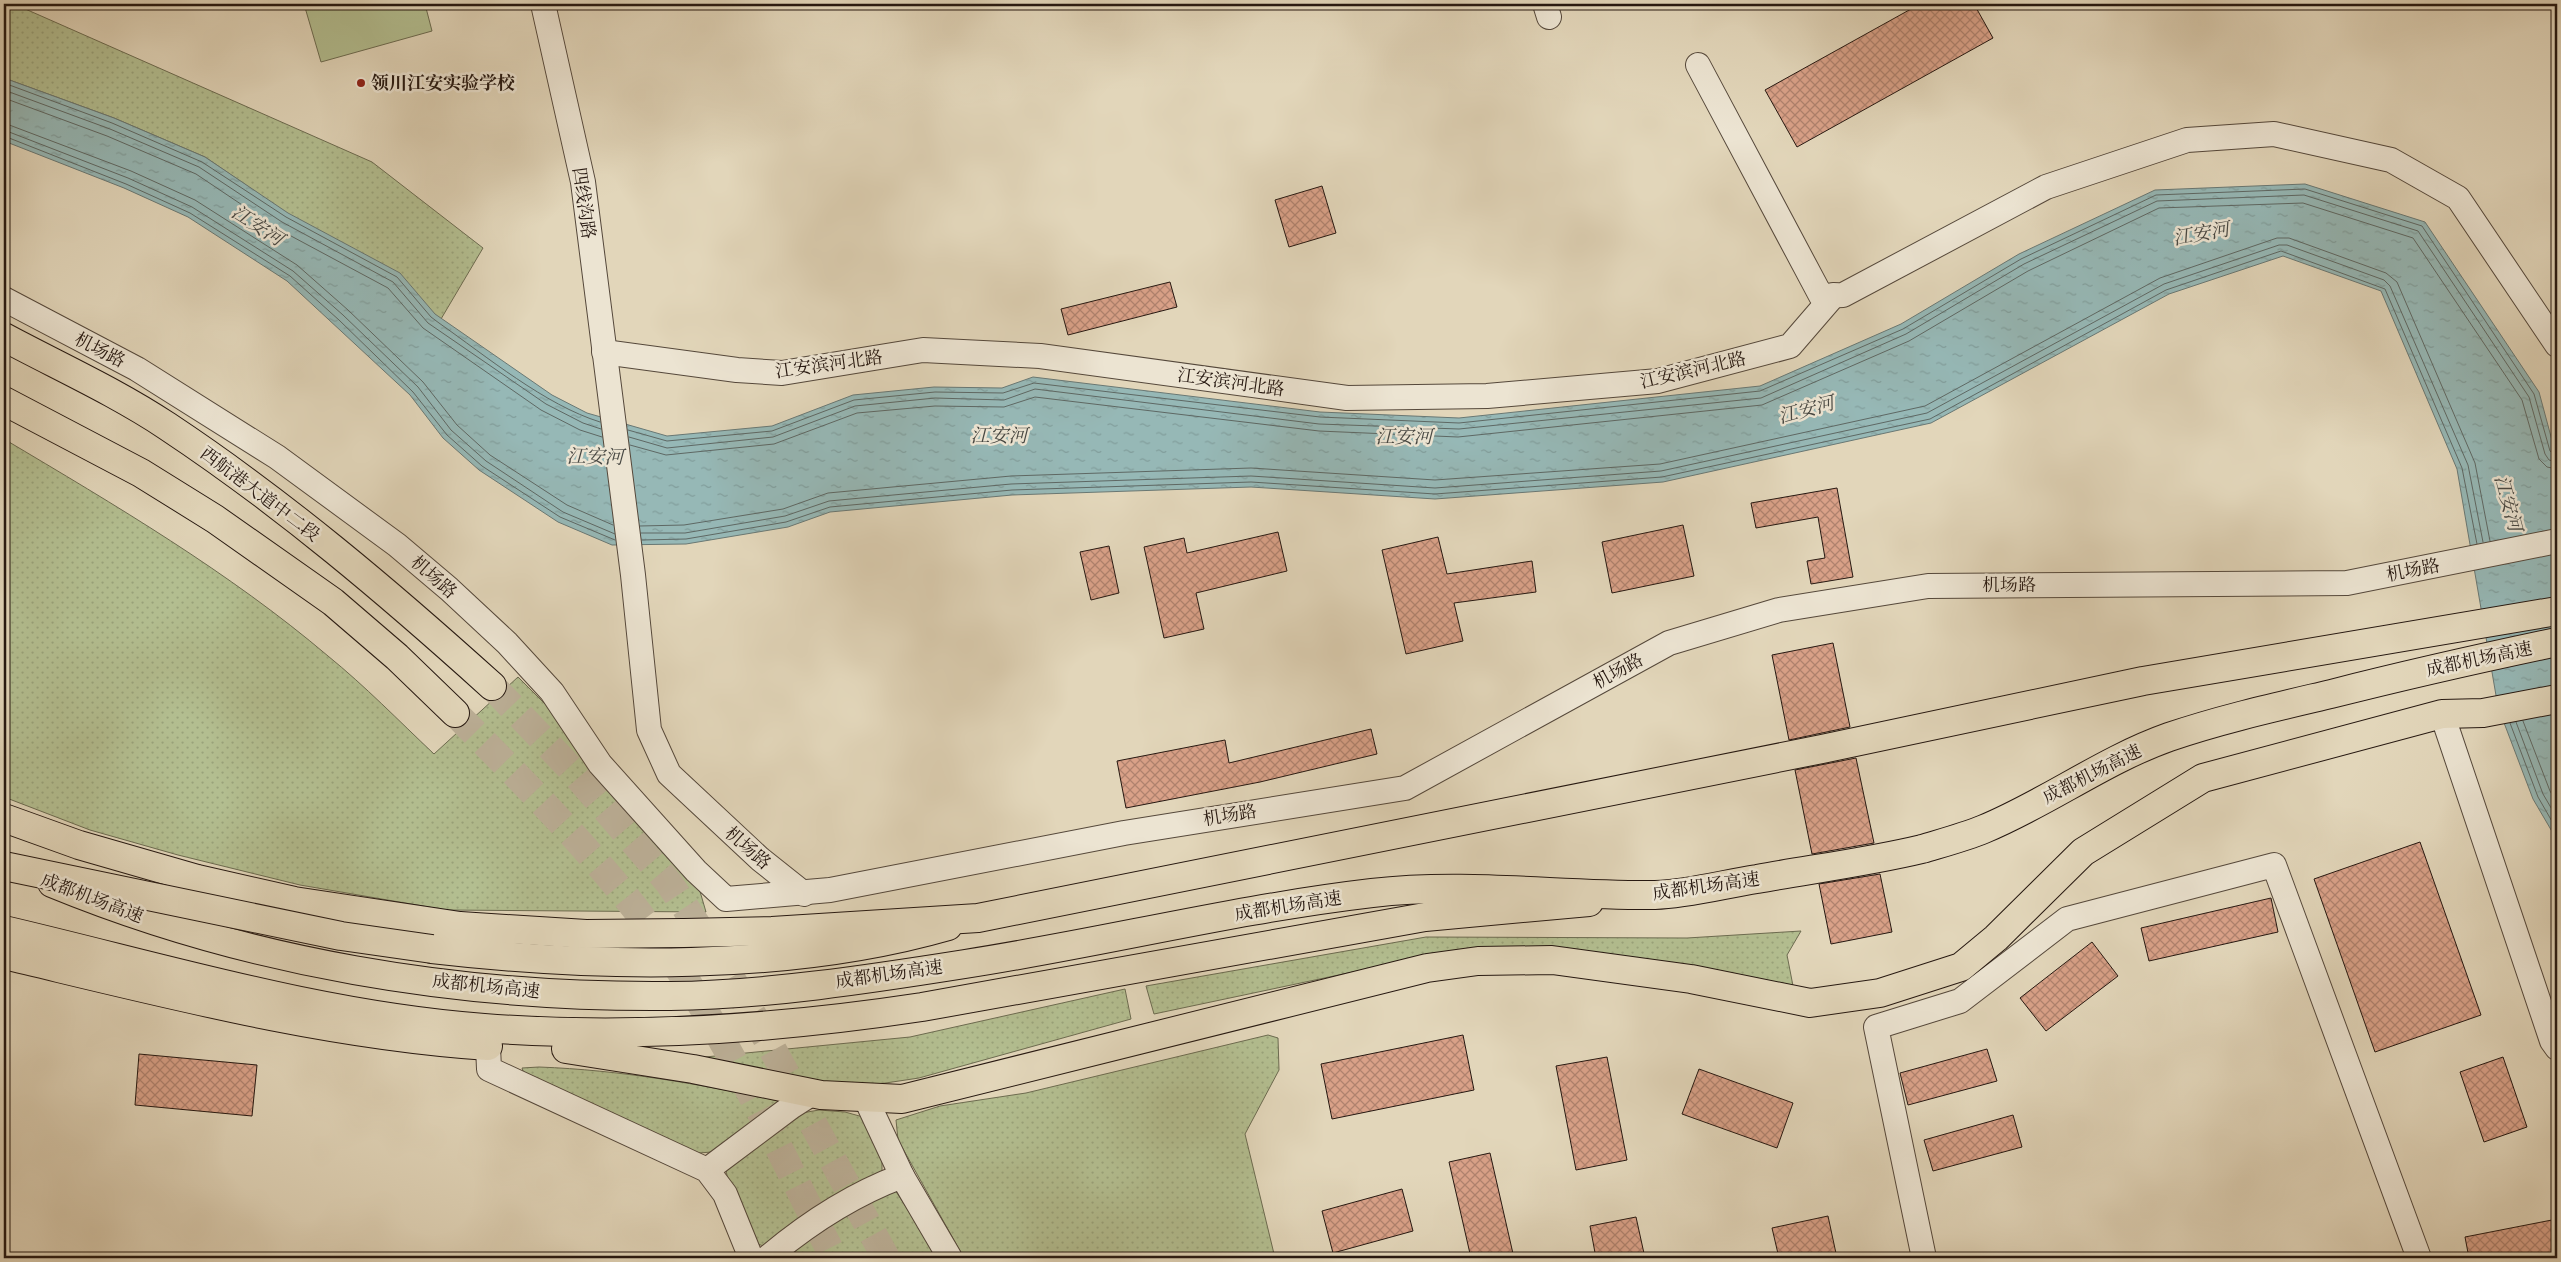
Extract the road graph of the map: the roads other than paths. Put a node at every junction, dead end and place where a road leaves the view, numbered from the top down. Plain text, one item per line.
1 (543, 4) edge
2 (1698, 65) dead end
3 (1834, 295) junction
4 (4, 299) edge
5 (4, 336) edge
6 (2557, 345) edge
7 (604, 352) junction
8 (4, 401) edge
9 (611, 405) joint
10 (2557, 541) edge
11 (2557, 611) edge
12 (2557, 642) edge
13 (492, 686) tunnel mouth
14 (2557, 699) edge
15 (455, 713) tunnel mouth
16 (2442, 714) junction
17 (4, 818) edge
18 (4, 864) edge
19 (804, 894) junction
20 (1663, 895) junction
21 (978, 918) junction
22 (4, 930) edge
23 (4, 955) edge
24 (780, 1026) junction
25 (488, 1046) junction
26 (2557, 1048) edge
27 (566, 1049) junction
28 (813, 1093) junction
29 (865, 1097) junction
30 (707, 1170) junction
31 (902, 1176) junction
32 (751, 1258) edge
33 (766, 1258) edge
34 (950, 1258) edge
35 (1924, 1258) edge
36 (2419, 1258) edge

1 - 7 street, 四线沟路
2 - 3 street
3 - 6 street
3 - 7 street, 江安滨河北路
4 - 19 street, 机场路
5 - 13 main road, 西航港大道中二段
7 - 9 street, 四线沟路
8 - 15 main road
9 - 19 street, 机场路
10 - 19 street, 机场路
11 - 21 main road, 成都机场高速
12 - 20 main road, 成都机场高速
14 - 16 main road
16 - 26 street
16 - 29 main road
17 - 21 main road, 成都机场高速
18 - 20 main road, 成都机场高速
18 - 21 main road, bridge
20 - 24 main road
22 - 24 main road
23 - 25 main road
24 - 27 main road
25 - 27 main road
25 - 30 street
27 - 28 main road
28 - 29 main road
28 - 30 street
29 - 31 street
30 - 32 street
31 - 33 street
31 - 34 street
35 - 36 street

